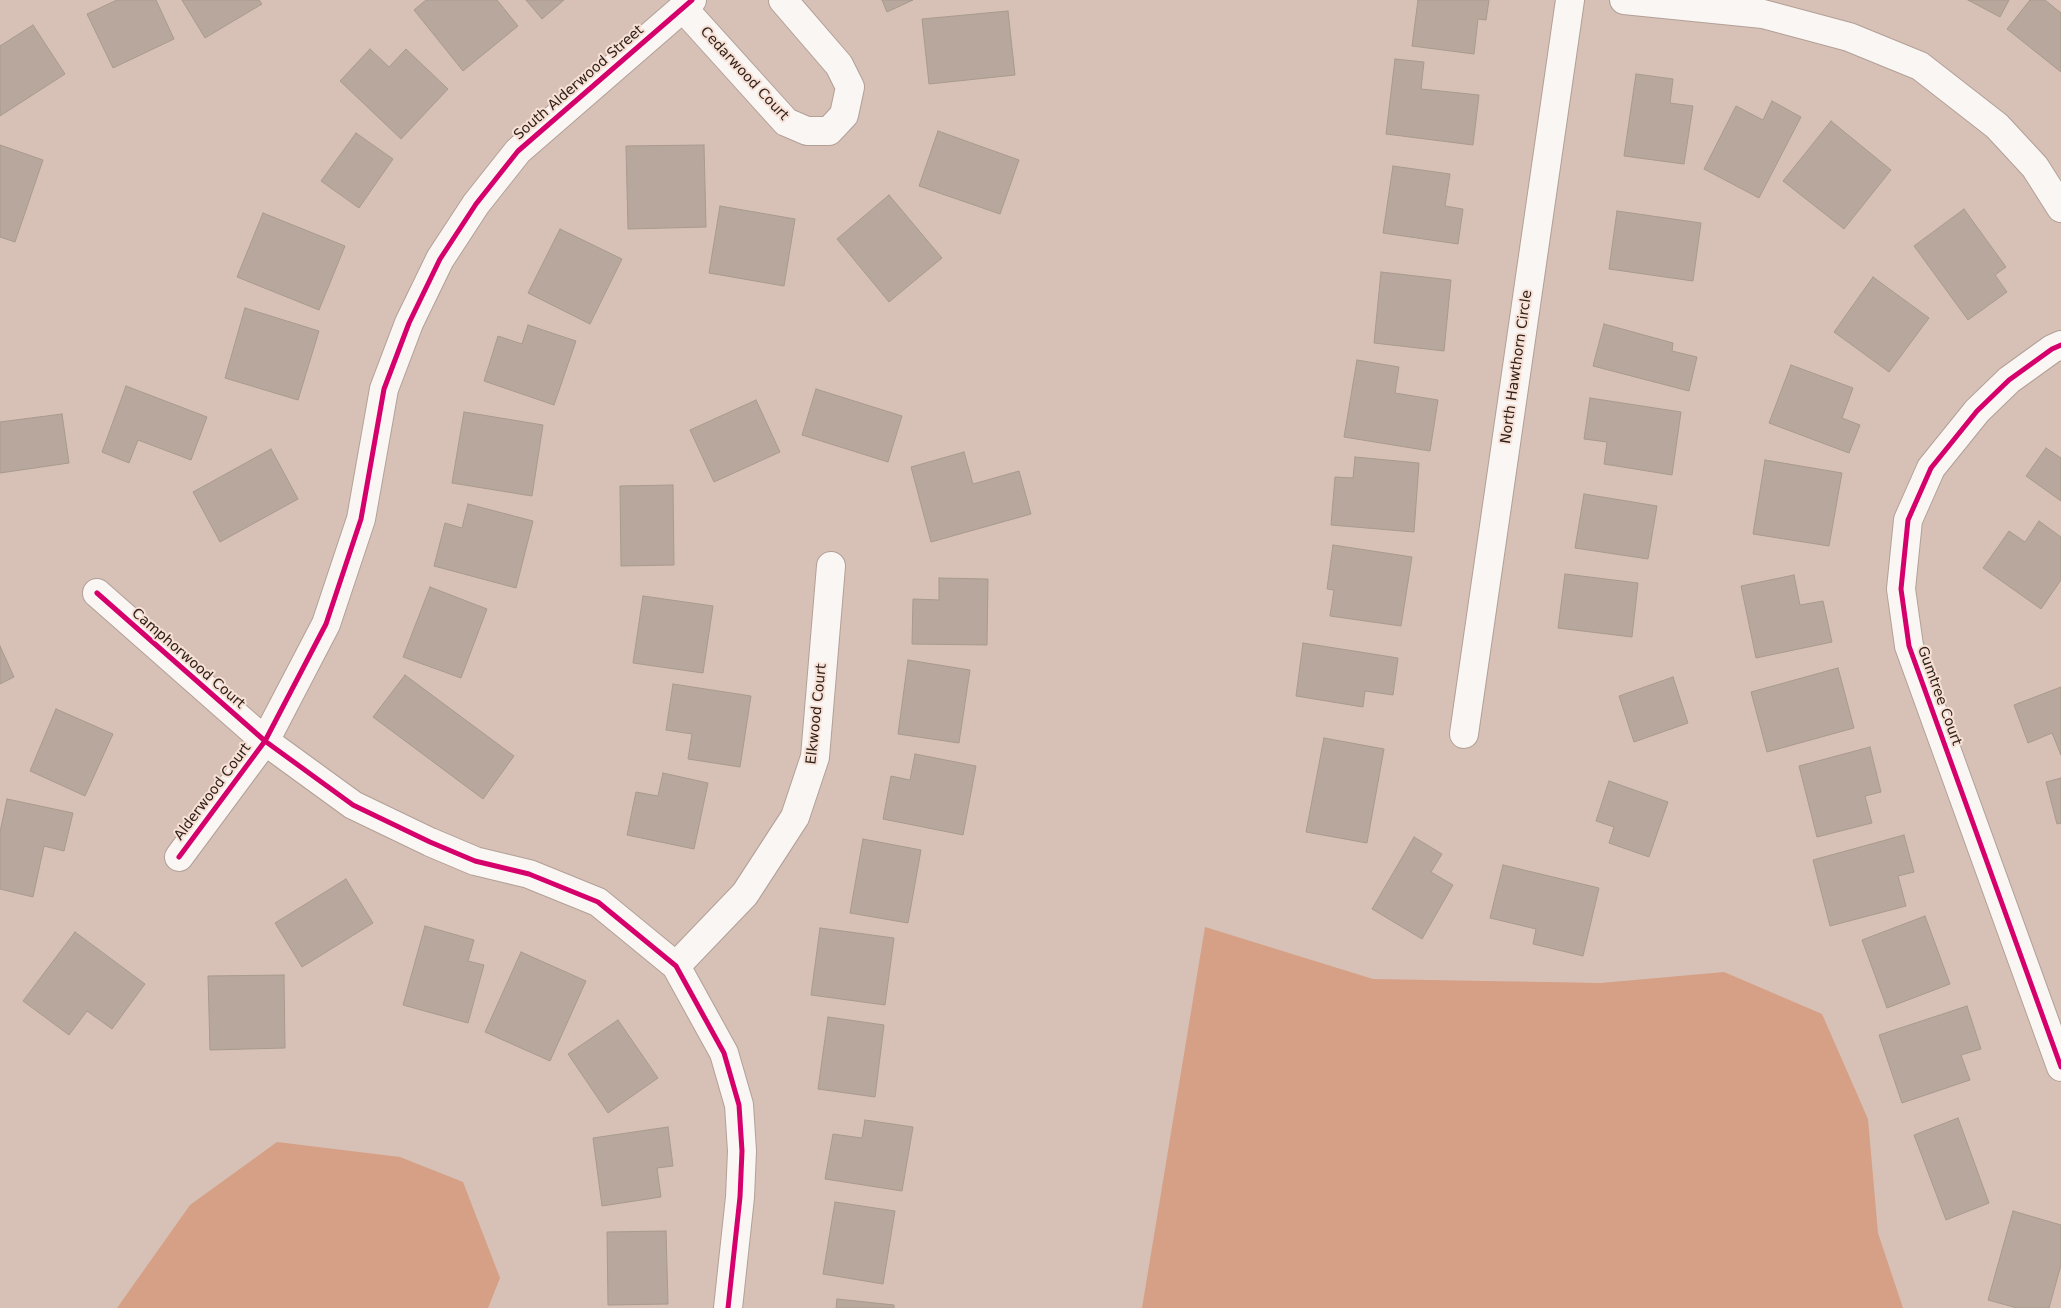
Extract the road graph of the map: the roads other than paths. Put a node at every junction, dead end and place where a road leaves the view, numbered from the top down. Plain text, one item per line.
1 (783, 0) edge
2 (1570, 0) edge
3 (1624, 0) edge
4 (687, 4) edge
5 (2061, 208) edge
6 (2061, 345) edge
7 (831, 566) dead end
8 (97, 593) dead end
9 (1464, 734) dead end
10 (265, 741) junction
11 (179, 857) dead end
12 (676, 966) junction
13 (2061, 1067) edge
14 (728, 1308) edge

1 - 4 street, Cedarwood Court
2 - 9 street, North Hawthorn Circle
3 - 5 street
4 - 10 street, South Alderwood Street
6 - 13 street, Gumtree Court
7 - 12 street, Elkwood Court
8 - 10 street, Camphorwood Court
10 - 11 street, Alderwood Court
10 - 12 street, Camphorwood Court
12 - 14 street

